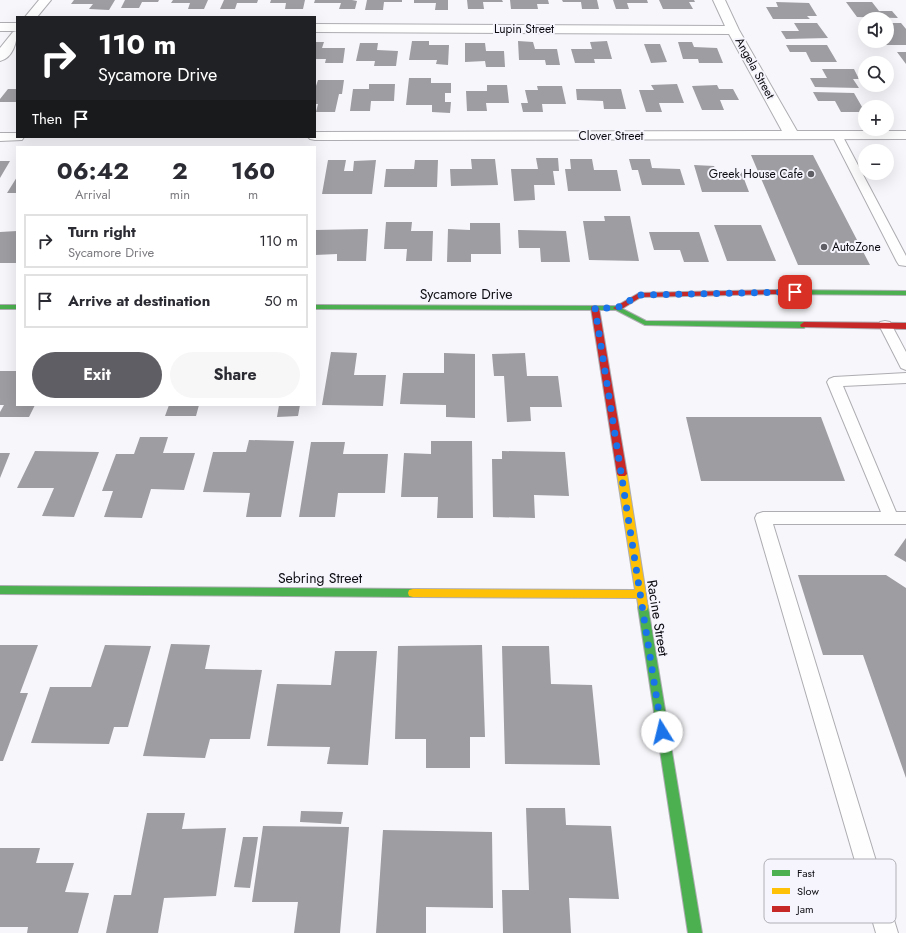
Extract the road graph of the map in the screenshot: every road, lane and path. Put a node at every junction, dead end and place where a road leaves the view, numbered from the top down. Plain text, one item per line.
1 (45, 0) edge
2 (719, 0) edge
3 (32, 16) edge
4 (0, 27) edge
5 (16, 27) edge
6 (316, 28) edge
7 (733, 30) junction
8 (16, 36) edge
9 (0, 57) edge
10 (792, 135) junction
11 (837, 135) junction
12 (906, 135) edge
13 (316, 136) edge
14 (0, 137) edge
15 (16, 137) edge
16 (906, 262) edge
17 (906, 293) edge
18 (0, 307) edge
19 (16, 307) edge
20 (316, 307) edge
21 (595, 308) junction
22 (617, 308) junction
23 (885, 325) junction
24 (906, 326) edge
25 (906, 365) edge
26 (906, 378) edge
27 (898, 518) edge
28 (0, 590) edge
29 (639, 594) junction
30 (865, 859) edge
31 (884, 923) edge
32 (695, 933) edge
33 (887, 933) edge

1 - 3 street
2 - 7 street, Angela Street
4 - 5 street
6 - 7 street, Lupin Street
7 - 10 street, Angela Street
8 - 9 street
10 - 11 street, Clover Street
10 - 13 street, Clover Street
11 - 12 street, Clover Street
11 - 16 lane
14 - 15 street
17 - 22 street
18 - 19 street
20 - 21 street, Sycamore Drive
21 - 22 street, Sycamore Drive
21 - 29 street, Racine Street
22 - 23 street, Sycamore Drive
23 - 24 street, Sycamore Drive
23 - 25 lane
26 - 27 lane
27 - 30 lane
28 - 29 street, Sebring Street
29 - 32 street, Racine Street
31 - 33 lane

